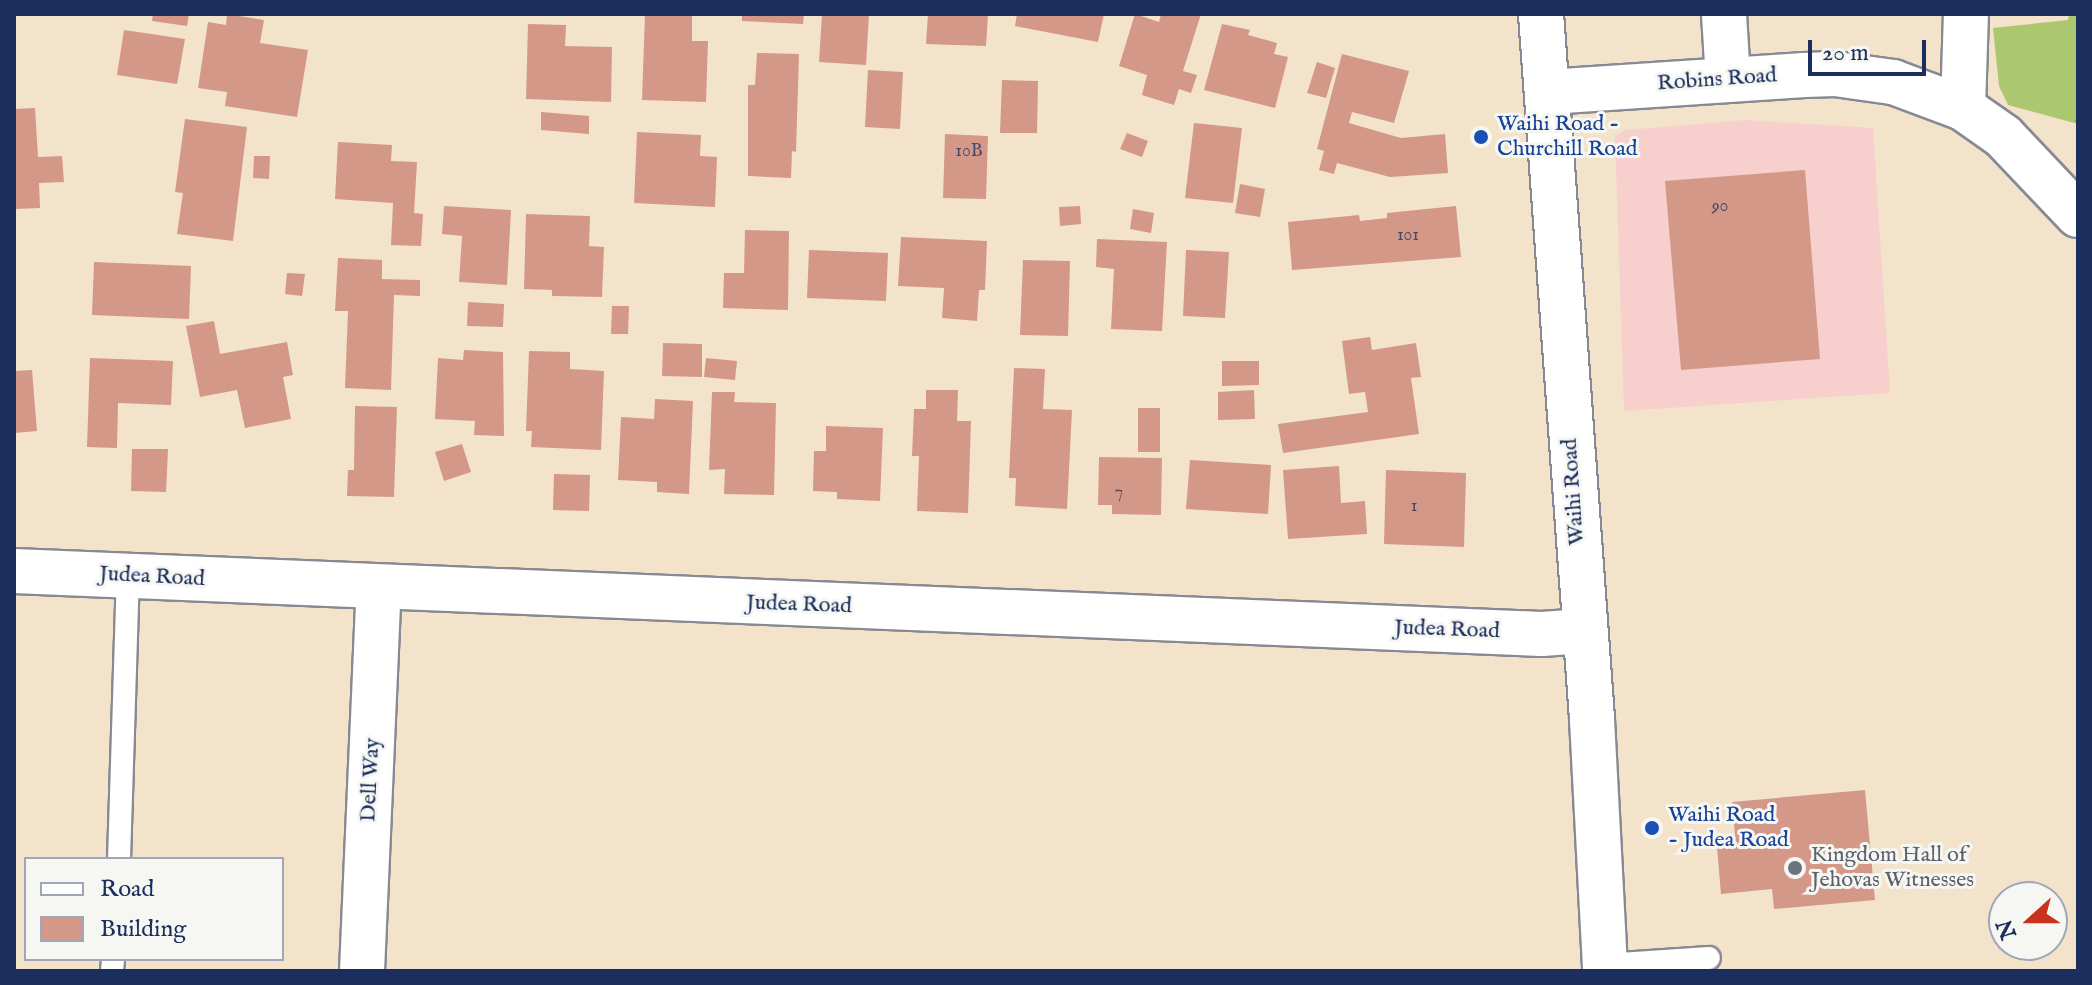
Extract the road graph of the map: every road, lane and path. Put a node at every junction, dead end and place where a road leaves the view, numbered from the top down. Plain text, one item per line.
1 (1541, 14) edge
2 (1724, 14) edge
3 (1966, 14) edge
4 (1728, 80) junction
5 (1548, 92) junction
6 (1963, 108) junction
7 (2078, 215) edge
8 (14, 571) edge
9 (128, 576) junction
10 (379, 588) junction
11 (1584, 631) junction
12 (119, 857) edge
13 (1709, 958) dead end
14 (1605, 968) edge
15 (362, 971) edge

1 - 5 street, Waihi Road
2 - 4 street
3 - 6 street
4 - 5 street, Robins Road
4 - 6 street, Robins Road
5 - 11 street, Waihi Road
6 - 7 street, Robins Road
8 - 9 street, Judea Road
9 - 10 street, Judea Road
9 - 12 lane
10 - 11 street, Judea Road
10 - 15 street, Dell Way
11 - 14 street, Waihi Road
13 - 14 lane

